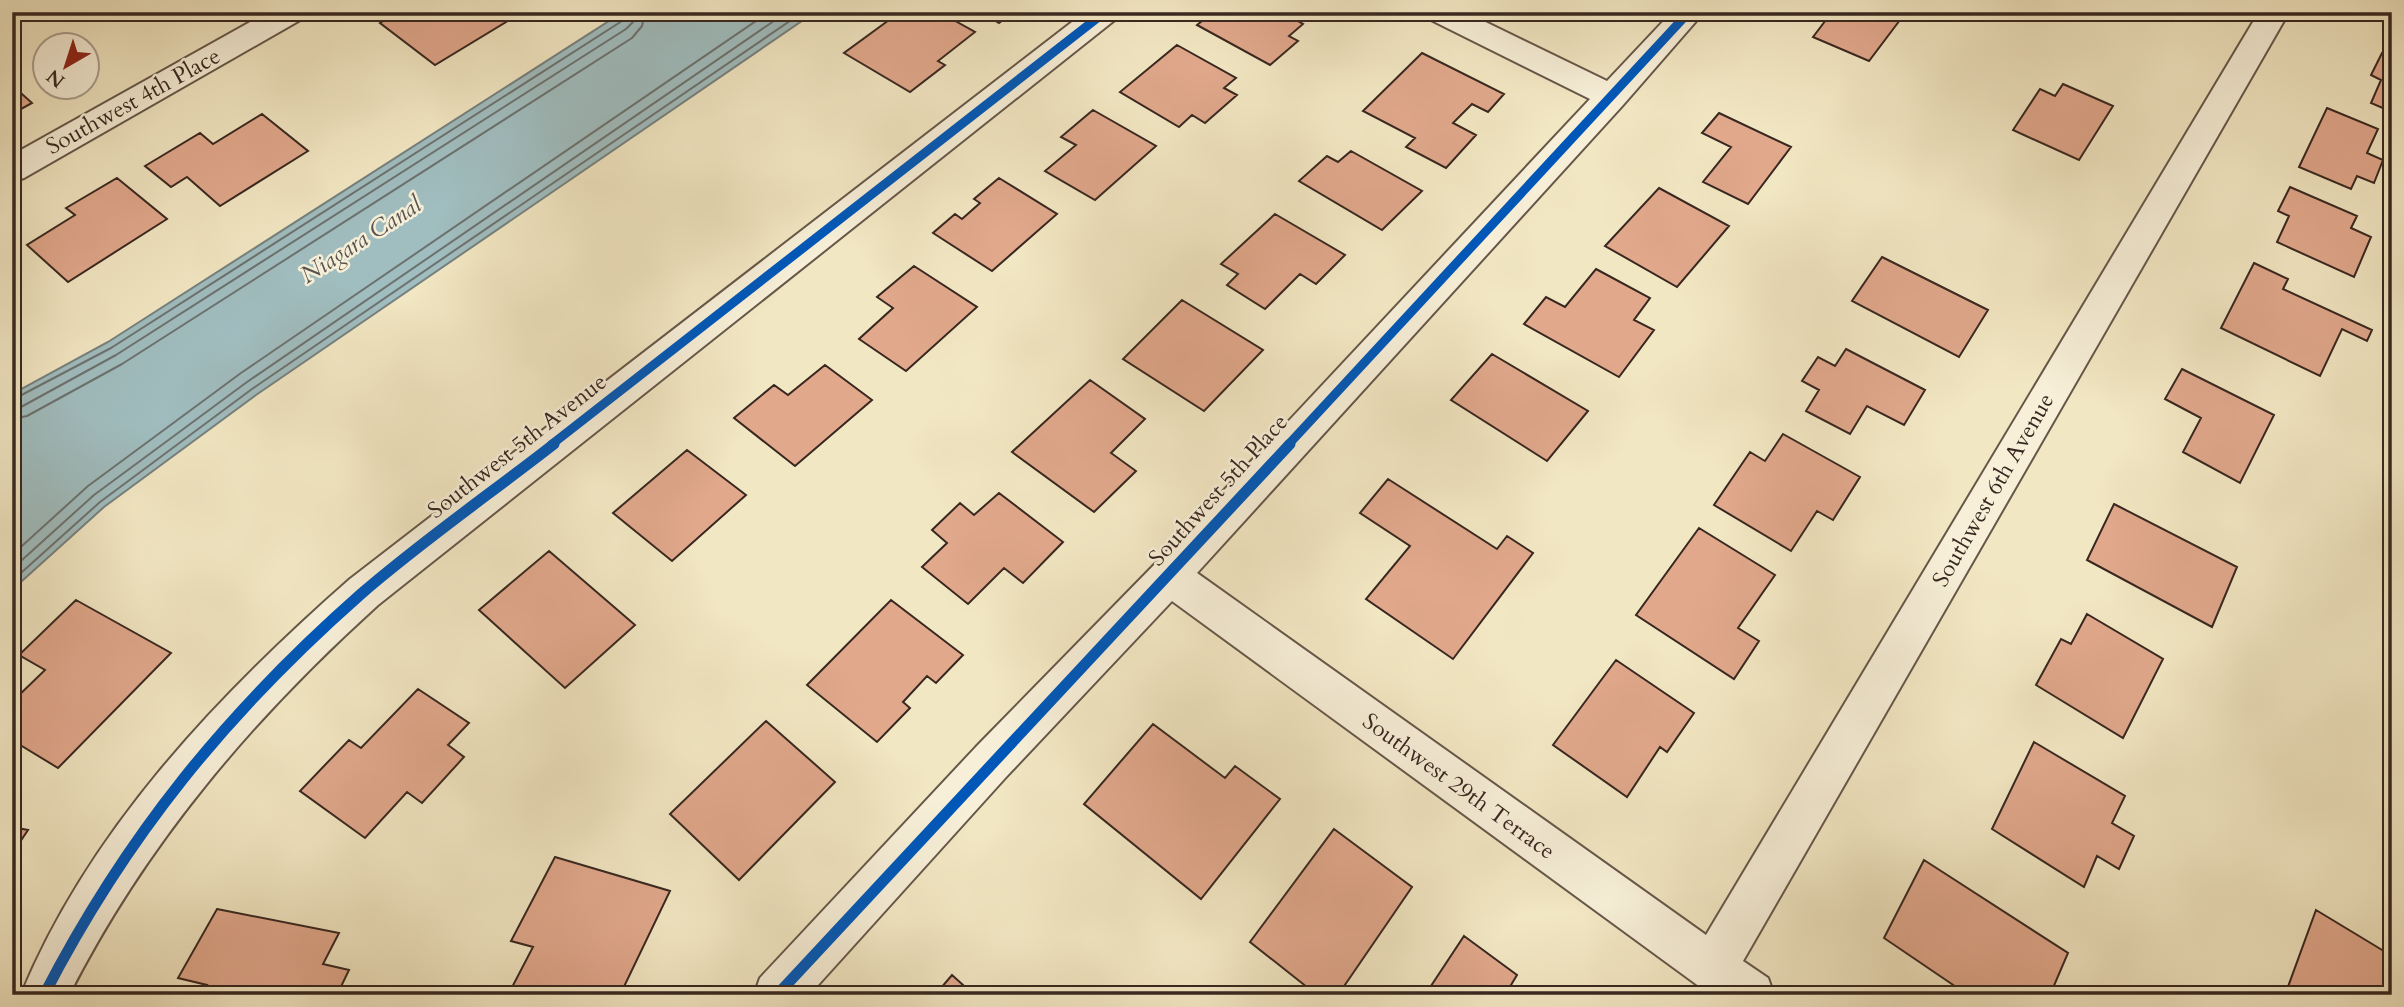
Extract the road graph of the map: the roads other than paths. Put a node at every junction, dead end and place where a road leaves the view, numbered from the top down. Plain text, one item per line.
1 (291, 12) edge
2 (1105, 12) edge
3 (1440, 12) edge
4 (1689, 12) edge
5 (2274, 12) edge
6 (1612, 97) junction
7 (12, 170) edge
8 (1169, 576) junction
9 (1713, 968) junction
10 (44, 995) edge
11 (777, 995) edge
12 (1751, 995) edge

1 - 7 street, Southwest 4th Place
2 - 10 street, Southwest 5th Avenue
3 - 6 street
4 - 6 street, Southwest 5th Place
5 - 9 street, Southwest 6th Avenue
6 - 8 street, Southwest 5th Place
8 - 9 street, Southwest 29th Terrace
8 - 11 street, Southwest 5th Place
9 - 12 street, Southwest 29th Terrace

